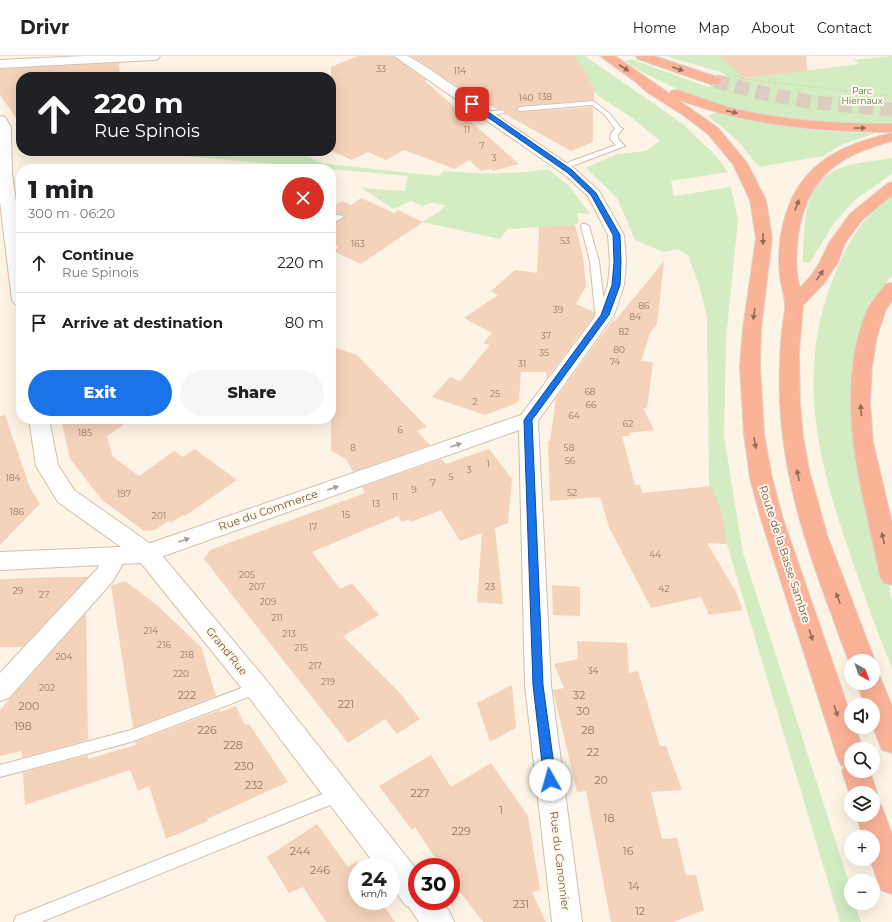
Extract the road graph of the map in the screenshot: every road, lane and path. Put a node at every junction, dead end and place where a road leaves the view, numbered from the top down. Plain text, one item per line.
1 (154, 56) edge
2 (400, 56) edge
3 (606, 56) edge
4 (642, 56) edge
5 (0, 64) edge
6 (732, 75) dead end
7 (641, 79) junction
8 (715, 80) tunnel mouth
9 (892, 96) edge
10 (520, 109) dead end
11 (502, 112) dead end
12 (488, 114) junction
13 (1, 125) edge
14 (892, 128) edge
15 (892, 137) edge
16 (2, 161) edge
17 (564, 167) junction
18 (892, 187) edge
19 (340, 217) dead end
20 (336, 219) edge
21 (586, 226) dead end
22 (6, 230) edge
23 (16, 277) edge
24 (892, 288) edge
25 (794, 304) junction
26 (601, 321) junction
27 (528, 420) junction
28 (40, 424) edge
29 (147, 553) junction
30 (116, 556) junction
31 (0, 561) edge
32 (892, 576) edge
33 (859, 654) edge
34 (257, 688) junction
35 (0, 690) edge
36 (873, 690) edge
37 (892, 741) edge
38 (846, 742) edge
39 (0, 771) edge
40 (340, 794) junction
41 (873, 822) edge
42 (892, 879) edge
43 (408, 883) edge
44 (429, 910) edge
45 (22, 922) edge
46 (438, 922) edge
47 (567, 922) edge

1 - 5 street
2 - 12 street
3 -> 7 highway
4 -> 8 highway
6 - 9 path
7 -> 14 highway
7 -> 38 highway, Route de la Basse Sambre
10 - 17 lane
11 - 12 lane
12 - 17 street
13 - 16 street
25 -> 15 highway
16 - 22 street
17 - 26 street
25 -> 18 highway
19 - 20 lane
21 - 26 lane
22 - 23 street
32 -> 24 highway
33 -> 25 highway
26 - 27 street
29 -> 27 street, Rue du Commerce
27 - 47 street, Rue du Canonnier
28 - 29 street, Grand'Rue
29 - 30 street, Rue du Commerce
29 - 34 street, Grand'Rue
30 - 31 street, Rue du Commerce
30 - 35 street
34 - 39 lane
34 - 40 street, Grand'Rue
36 - 37 highway
40 - 43 street, Grand'Rue
40 - 45 lane
41 - 42 highway
44 - 46 street

